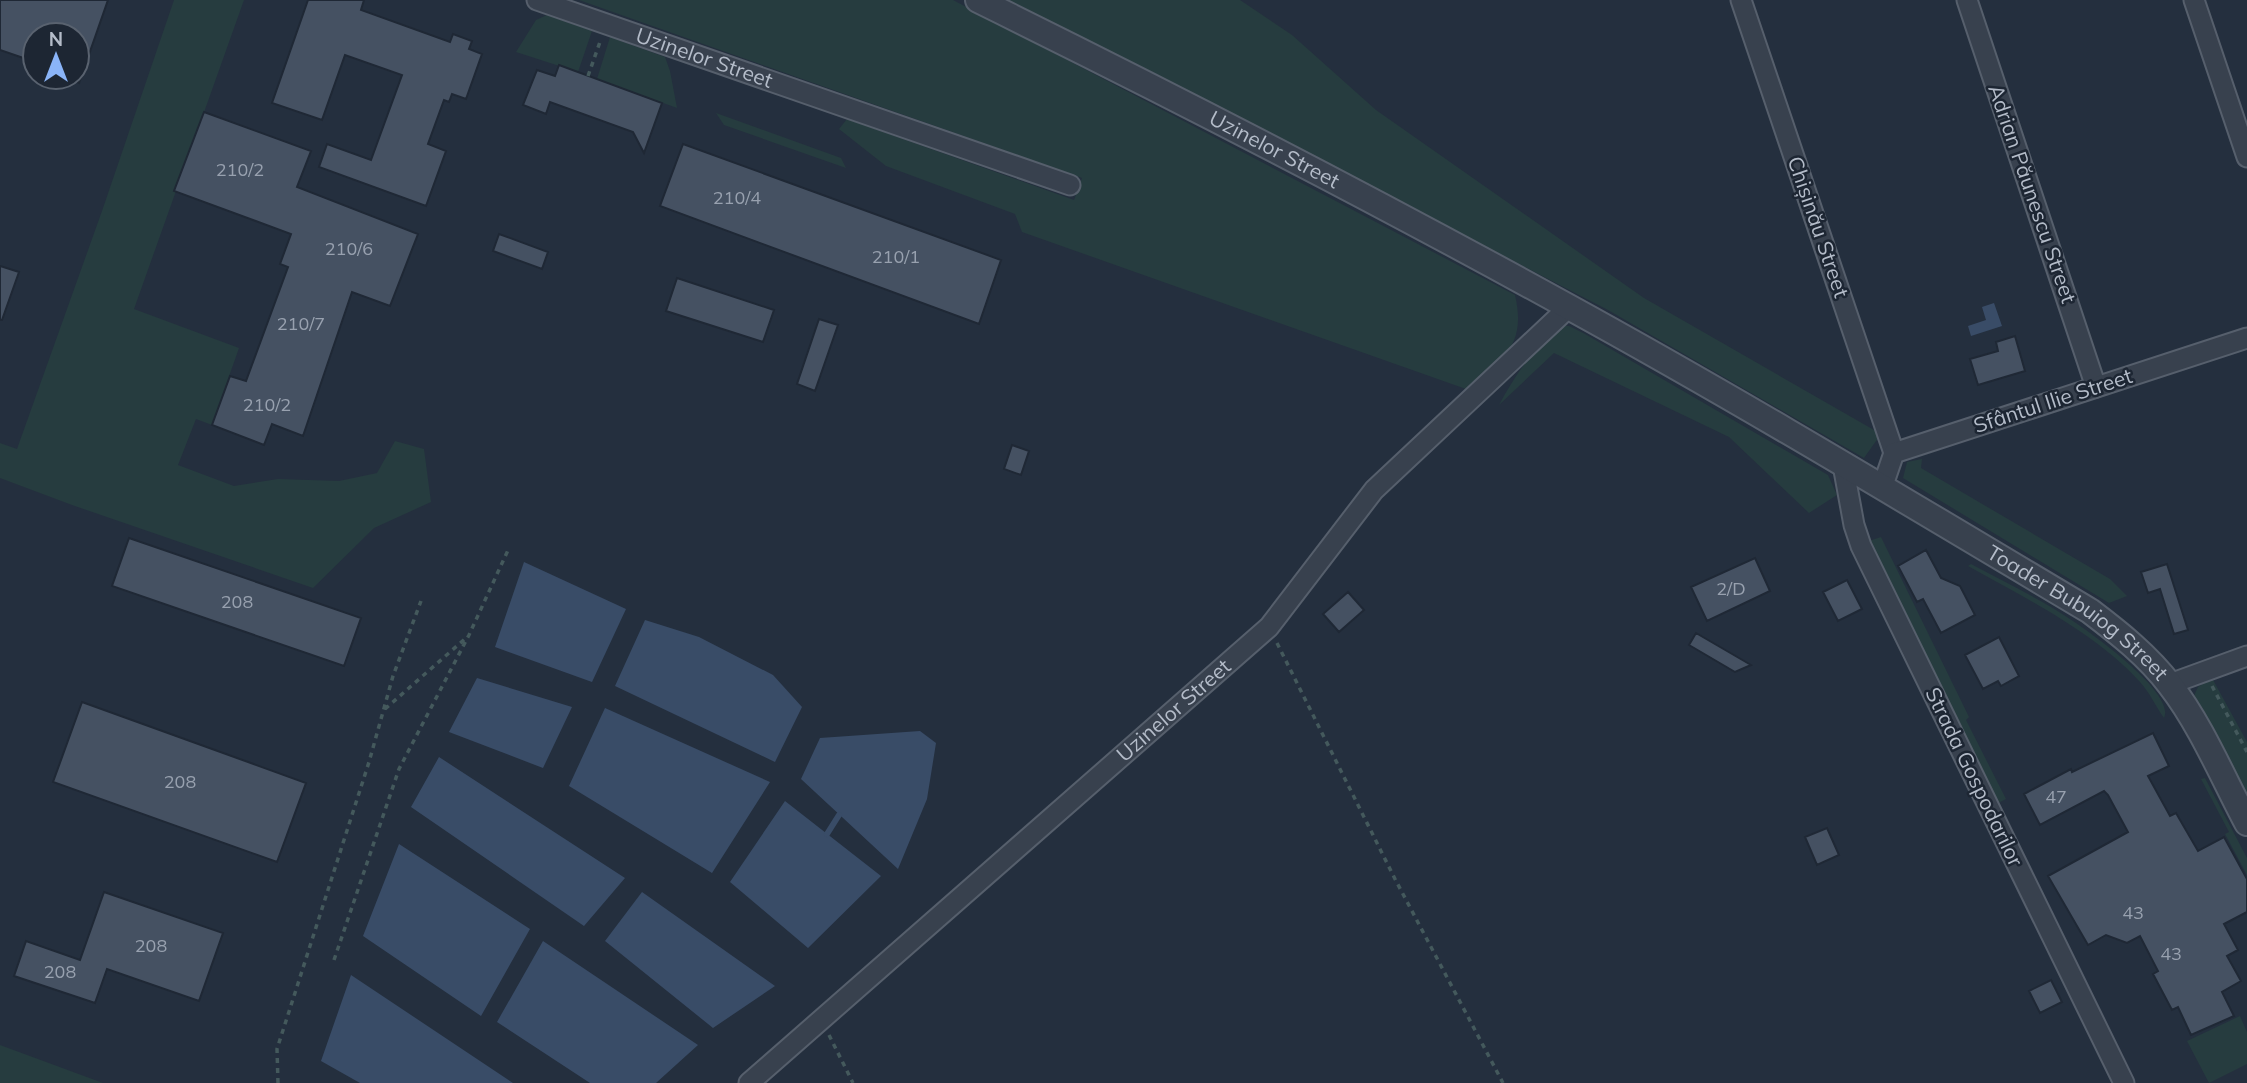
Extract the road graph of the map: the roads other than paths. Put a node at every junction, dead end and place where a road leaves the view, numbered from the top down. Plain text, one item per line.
1 (537, 0) edge
2 (978, 0) edge
3 (1741, 0) edge
4 (1967, 0) edge
5 (2194, 0) edge
6 (2247, 157) edge
7 (1070, 185) dead end
8 (1569, 307) junction
9 (2247, 338) edge
10 (2096, 387) junction
11 (1894, 453) junction
12 (1843, 465) junction
13 (1882, 488) junction
14 (2247, 656) edge
15 (2170, 684) junction
16 (2247, 823) edge
17 (749, 1083) edge
18 (2124, 1083) edge

1 - 7 street, Uzinelor Street
2 - 8 street, Uzinelor Street
3 - 11 street, Chișinău Street
4 - 10 street, Adrian Păunescu Street
5 - 6 street
8 - 12 street, Uzinelor Street
8 - 17 street, Uzinelor Street
9 - 10 street, Sfântul Ilie Street
10 - 11 street, Sfântul Ilie Street
11 - 13 street
12 - 13 street, Toader Bubuiog Street
12 - 18 street, Strada Gospodarilor
13 - 15 street, Toader Bubuiog Street
14 - 15 street
15 - 16 street, Toader Bubuiog Street

